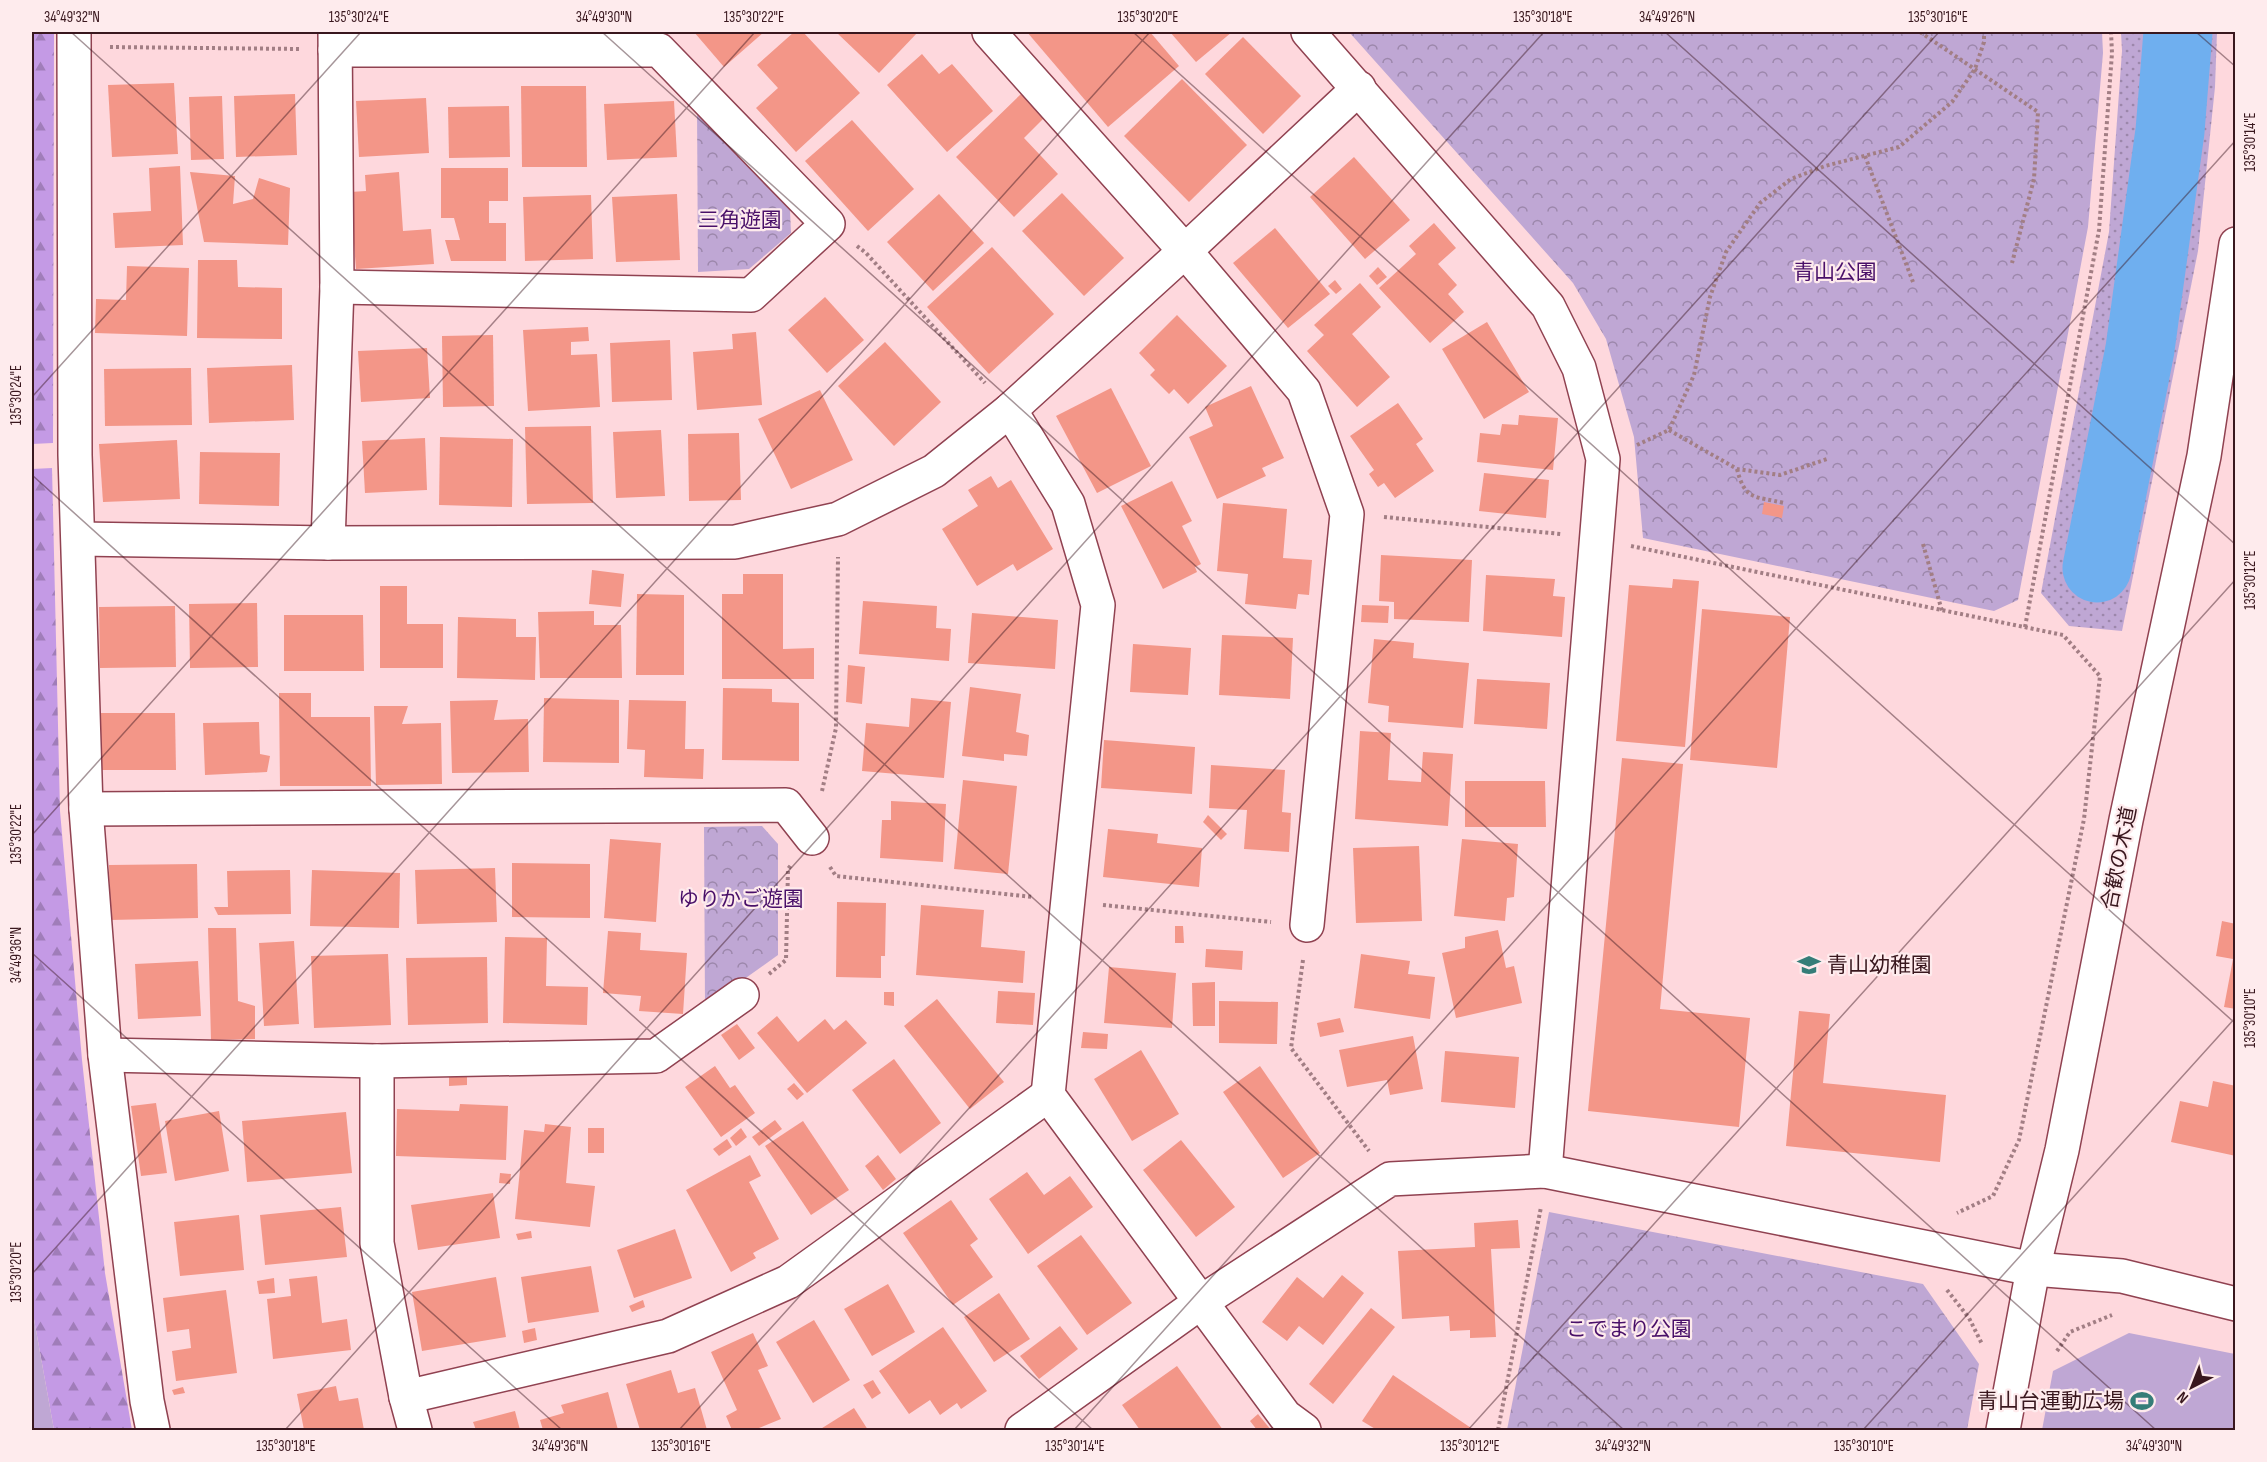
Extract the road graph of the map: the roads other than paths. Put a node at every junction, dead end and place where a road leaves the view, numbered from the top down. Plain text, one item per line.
1 (989, 32) edge
2 (1308, 32) edge
3 (74, 39) edge
4 (335, 41) edge
5 (1359, 88) junction
6 (2235, 244) edge
7 (1185, 251) junction
8 (337, 287) junction
9 (1010, 410) junction
10 (79, 539) junction
11 (328, 543) junction
12 (86, 809) junction
13 (812, 838) road end
14 (1307, 925) road end
15 (742, 995) road end
16 (105, 1055) junction
17 (377, 1060) junction
18 (1048, 1095) junction
19 (1545, 1172) junction
20 (2033, 1269) junction
21 (1201, 1302) junction
22 (2235, 1304) edge
23 (406, 1397) junction
24 (153, 1431) edge
25 (415, 1431) edge
26 (1022, 1431) edge
27 (1304, 1431) edge
28 (2003, 1431) edge

1 - 7 street
2 - 5 street
3 - 10 street
4 - 8 street
4 - 8 street
5 - 7 street
5 - 19 street
6 - 20 street, 合歓の木道
7 - 9 street
7 - 14 street
8 - 11 street
9 - 11 street
9 - 18 street
10 - 11 street
10 - 12 street
12 - 13 street
12 - 16 street
15 - 17 street
16 - 17 street
16 - 24 street
17 - 23 street
18 - 21 street
18 - 23 street
19 - 20 street
19 - 21 street
20 - 22 street
20 - 28 street, 合歓の木道
21 - 26 street
21 - 27 street
23 - 25 street

